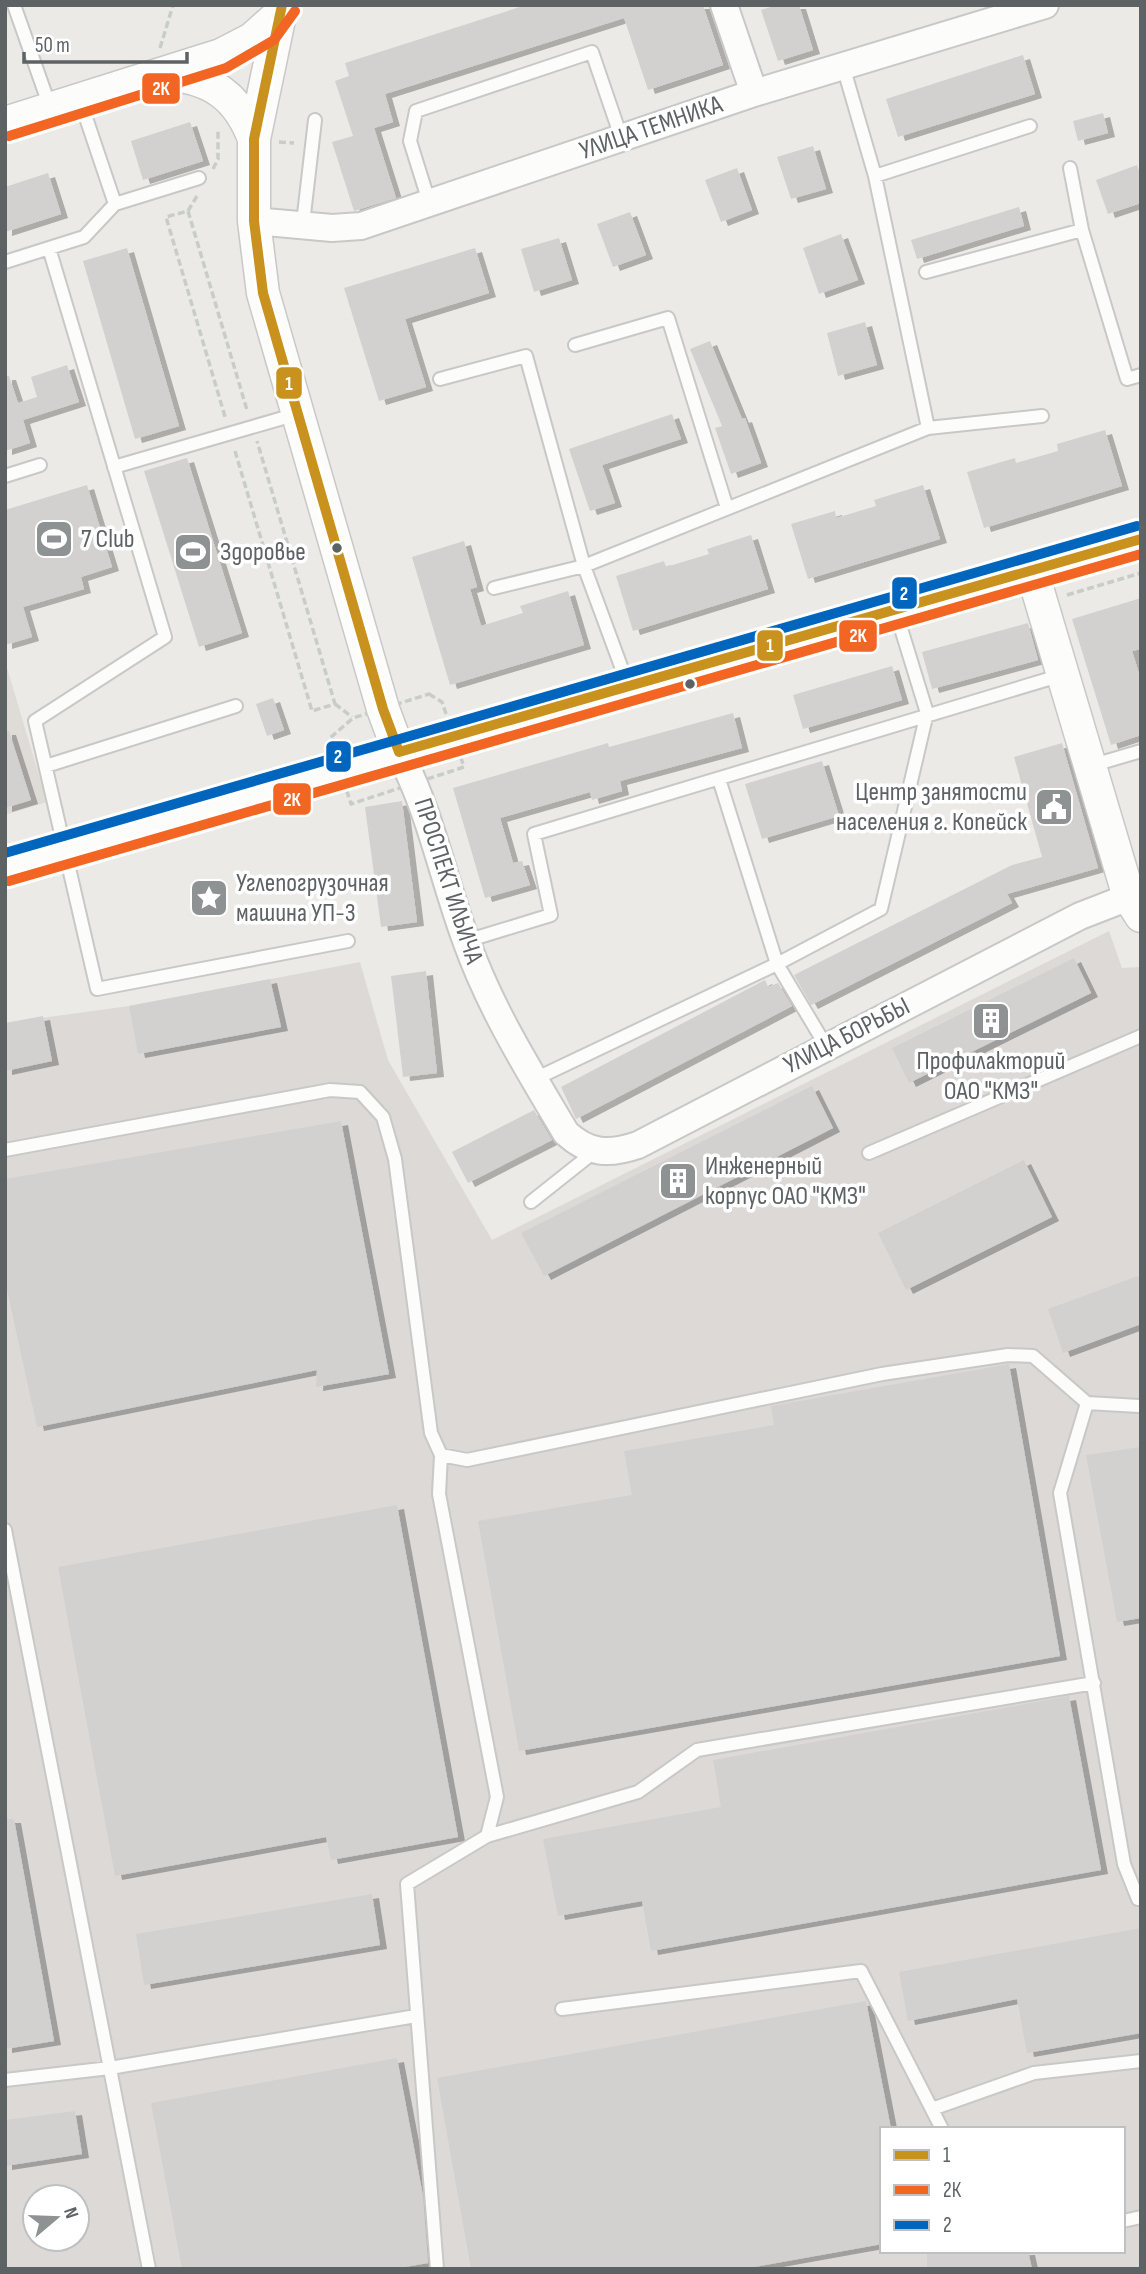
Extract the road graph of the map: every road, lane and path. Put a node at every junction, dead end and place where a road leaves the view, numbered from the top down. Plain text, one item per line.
1 (14, 5) edge
2 (173, 5) edge
3 (724, 5) edge
4 (1045, 5) edge
5 (281, 10) edge
6 (842, 65) junction
7 (163, 75) junction
8 (754, 93) junction
9 (80, 99) junction
10 (50, 109) junction
11 (214, 120) dead end
12 (315, 120) dead end
13 (5, 123) edge
14 (1030, 126) dead end
15 (621, 137) junction
16 (254, 139) junction
17 (1070, 168) dead end
18 (875, 176) junction
19 (202, 183) junction
20 (115, 204) junction
21 (430, 205) junction
22 (188, 211) junction
23 (254, 221) junction
24 (303, 223) junction
25 (1082, 230) junction
26 (49, 248) junction
27 (5, 262) edge
28 (926, 272) dead end
29 (575, 345) dead end
30 (1141, 375) edge
31 (440, 379) dead end
32 (297, 414) junction
33 (1042, 416) dead end
34 (252, 427) junction
35 (928, 428) junction
36 (230, 433) junction
37 (40, 466) dead end
38 (114, 467) junction
39 (5, 476) edge
40 (727, 509) junction
41 (1141, 539) edge
42 (584, 566) junction
43 (1032, 571) junction
44 (1141, 573) edge
45 (495, 588) dead end
46 (1041, 603) junction
47 (895, 609) junction
48 (1063, 675) junction
49 (629, 688) junction
50 (335, 704) junction
51 (236, 705) dead end
52 (927, 713) junction
53 (353, 718) dead end
54 (1141, 751) edge
55 (399, 752) junction
56 (46, 766) junction
57 (1090, 766) junction
58 (719, 779) junction
59 (66, 851) junction
60 (5, 868) edge
61 (1135, 906) edge
62 (348, 942) dead end
63 (466, 942) junction
64 (777, 964) junction
65 (1141, 1036) edge
66 (826, 1046) junction
67 (535, 1079) junction
68 (5, 1150) edge
69 (594, 1152) junction
70 (869, 1153) dead end
71 (531, 1202) dead end
72 (1087, 1403) junction
73 (1140, 1406) edge
74 (440, 1455) junction
75 (5, 1530) edge
76 (1094, 1683) junction
77 (487, 1836) junction
78 (1141, 1899) edge
79 (562, 2009) dead end
80 (416, 2016) junction
81 (1141, 2060) edge
82 (110, 2068) junction
83 (5, 2080) edge
84 (932, 2109) junction
85 (942, 2127) edge
86 (149, 2269) edge
87 (437, 2269) edge

1 - 10 lane
2 - 7 path
3 - 8 street
4 - 6 street, УЛИЦА ТЕМНИКА
5 - 7 street
5 - 16 street, ПРОСПЕКТ ИЛЬИЧА
6 - 8 street, УЛИЦА ТЕМНИКА
6 - 18 lane
7 - 9 street
7 - 16 street
8 - 15 street, УЛИЦА ТЕМНИКА
9 - 10 street
9 - 20 lane
10 - 13 street
11 - 19 path
12 - 24 lane
14 - 18 lane
15 - 21 street, УЛИЦА ТЕМНИКА
15 - 21 lane
16 - 23 street, ПРОСПЕКТ ИЛЬИЧА
17 - 25 lane
18 - 35 lane
19 - 20 lane
19 - 22 path
20 - 26 lane
21 - 24 street, УЛИЦА ТЕМНИКА
22 - 34 path
22 - 36 path
23 - 24 street, УЛИЦА ТЕМНИКА
23 - 32 street, ПРОСПЕКТ ИЛЬИЧА
25 - 28 lane
25 - 30 lane
26 - 27 lane
26 - 38 lane
29 - 40 lane
31 - 42 lane
32 - 34 lane
32 - 55 street, ПРОСПЕКТ ИЛЬИЧА
33 - 35 lane
34 - 36 lane
34 - 50 path
35 - 40 lane
36 - 38 lane
36 - 50 path
37 - 39 lane
38 - 56 lane
40 - 42 lane
41 - 43 street
42 - 45 lane
42 - 49 lane
43 - 46 street
43 - 47 street
44 - 46 path
46 - 48 street
47 - 49 street
47 - 52 lane
48 - 52 lane
48 - 57 street
49 - 55 street
50 - 53 path
51 - 56 lane
52 - 58 lane
52 - 64 lane
54 - 57 lane
55 - 59 street
55 - 63 street, ПРОСПЕКТ ИЛЬИЧА
56 - 59 lane
57 - 61 street
58 - 63 lane
58 - 64 lane
59 - 60 street
59 - 62 lane
61 - 66 street, УЛИЦА БОРЬБЫ
63 - 67 street, ПРОСПЕКТ ИЛЬИЧА
64 - 66 lane
64 - 67 lane
65 - 70 lane
66 - 69 street, УЛИЦА БОРЬБЫ
67 - 69 street, ПРОСПЕКТ ИЛЬИЧА
68 - 74 lane
69 - 71 lane
72 - 73 lane
72 - 74 lane
72 - 76 lane
74 - 77 lane
75 - 82 lane
76 - 77 lane
76 - 78 lane
77 - 80 lane
79 - 84 lane
80 - 82 lane
80 - 87 lane
81 - 84 lane
82 - 83 lane
82 - 86 lane
84 - 85 lane

